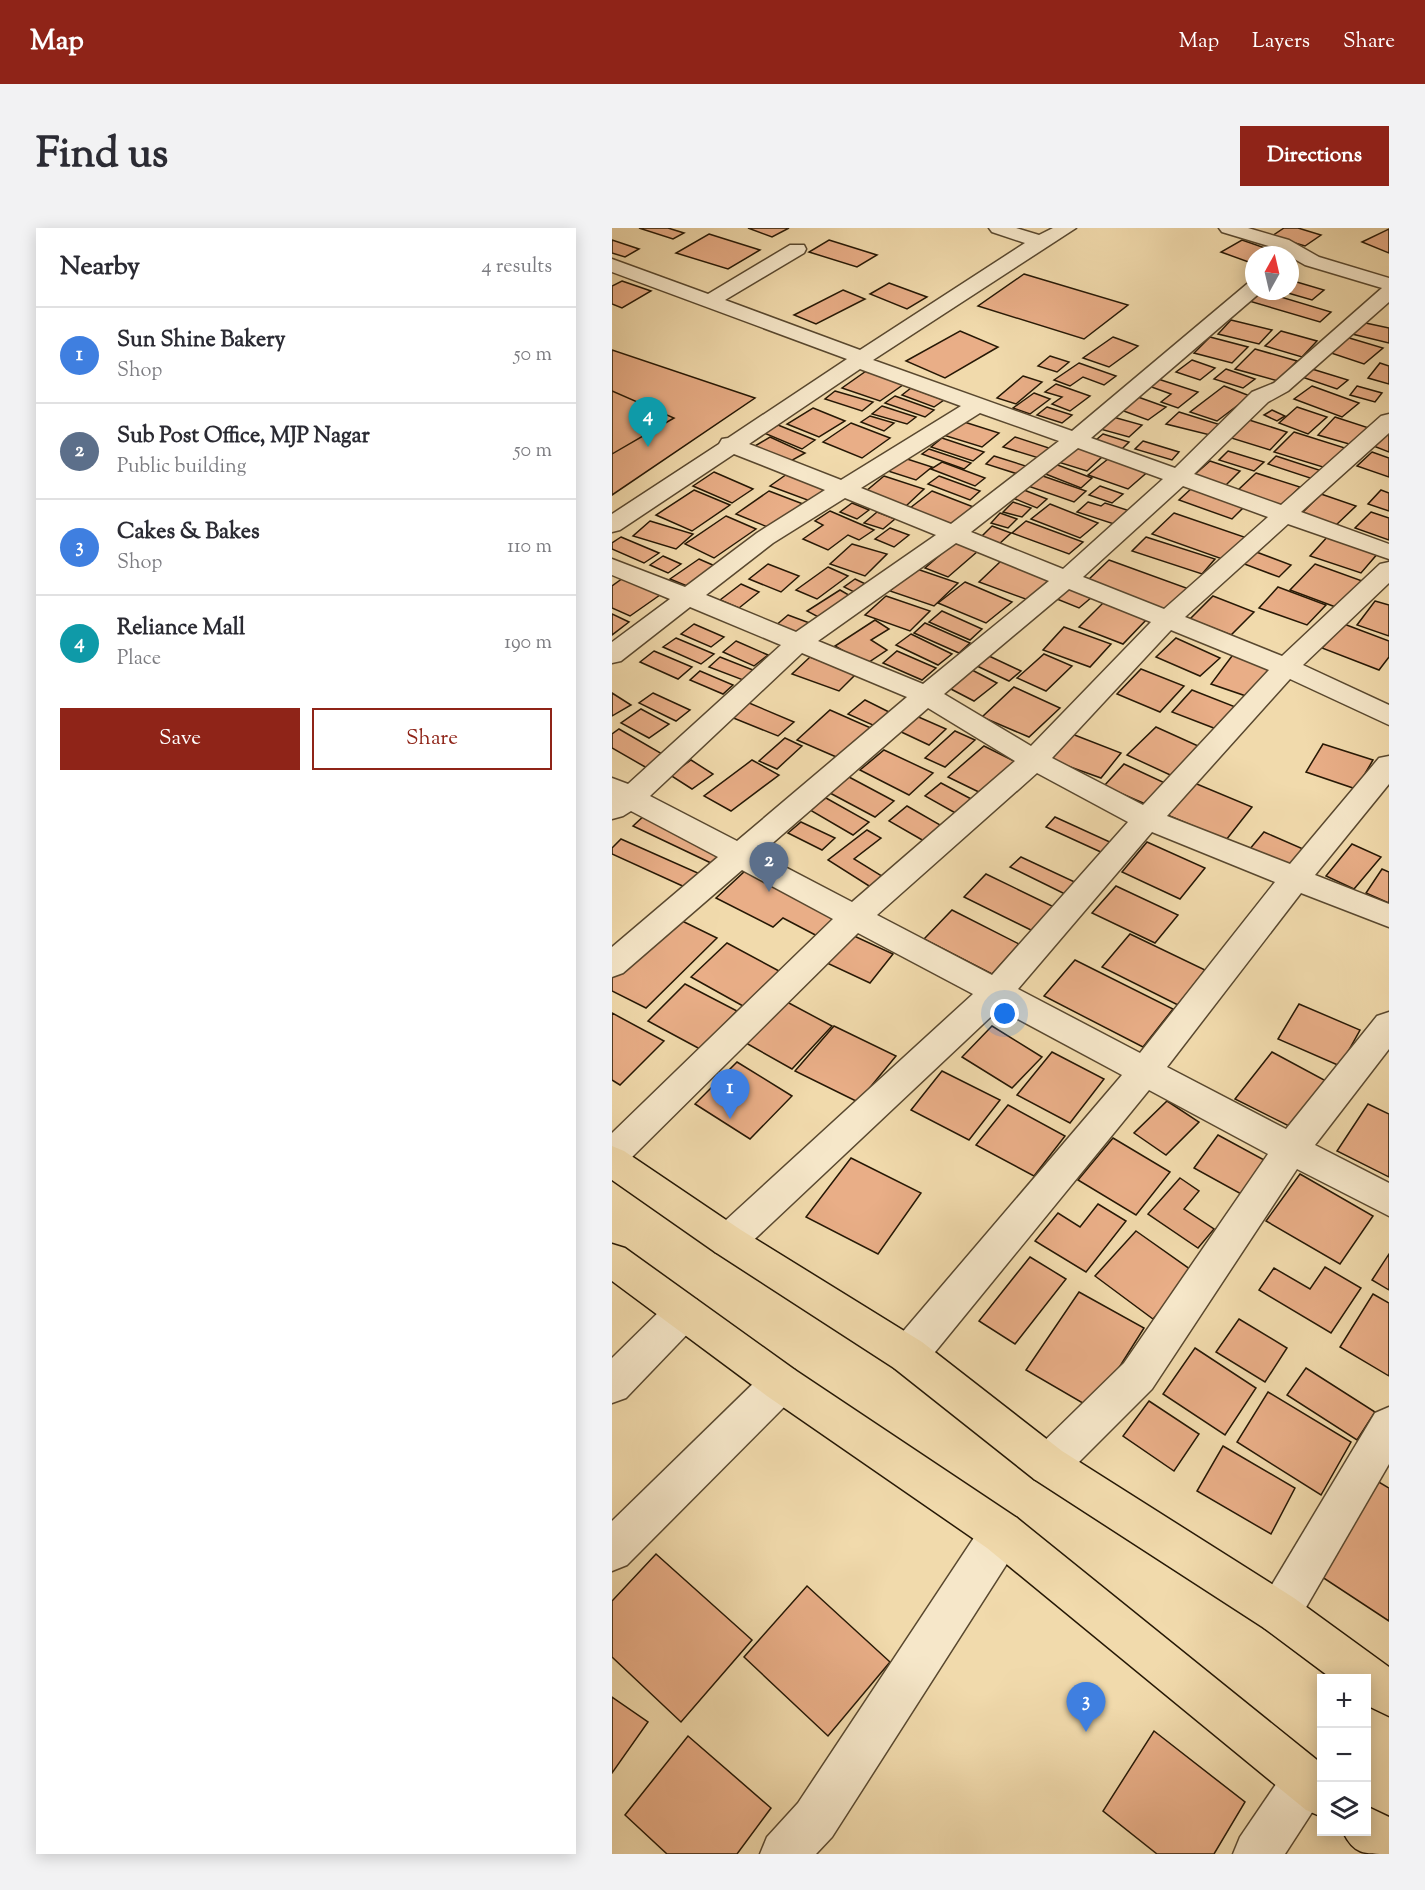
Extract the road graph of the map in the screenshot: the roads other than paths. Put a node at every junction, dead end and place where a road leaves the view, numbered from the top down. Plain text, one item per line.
1 (998, 228) edge
2 (1067, 228) edge
3 (1228, 228) edge
4 (1040, 242) junction
5 (1284, 246) edge
6 (797, 249) dead end
7 (1299, 259) edge
8 (612, 265) edge
9 (1389, 285) edge
10 (1389, 292) edge
11 (1245, 296) edge
12 (712, 300) junction
13 (861, 360) junction
14 (976, 406) junction
15 (1389, 421) edge
16 (1075, 440) junction
17 (730, 444) junction
18 (1180, 476) junction
19 (843, 489) junction
20 (1284, 516) junction
21 (612, 525) edge
22 (955, 533) junction
23 (1389, 552) edge
24 (612, 566) edge
25 (1389, 568) edge
26 (1067, 578) junction
27 (687, 596) junction
28 (1167, 620) junction
29 (799, 642) junction
30 (612, 655) edge
31 (1286, 667) junction
32 (926, 695) junction
33 (1389, 716) edge
34 (1034, 760) junction
35 (1389, 765) edge
36 (618, 798) edge
37 (1147, 819) junction
38 (742, 855) junction
39 (1294, 880) junction
40 (1389, 916) edge
41 (855, 917) junction
42 (612, 965) edge
43 (996, 992) junction
44 (1389, 1025) edge
45 (1146, 1070) junction
46 (1291, 1149) junction
47 (612, 1155) edge
48 (612, 1161) edge
49 (1389, 1201) edge
50 (728, 1241) junction
51 (612, 1260) edge
52 (684, 1312) junction
53 (908, 1355) junction
54 (781, 1383) junction
55 (612, 1385) edge
56 (1389, 1426) edge
57 (1048, 1465) junction
58 (1002, 1533) junction
59 (612, 1550) edge
60 (1279, 1614) junction
61 (1389, 1694) edge
62 (1313, 1788) edge
63 (1371, 1833) edge
64 (1389, 1846) edge
65 (784, 1854) edge
66 (1257, 1854) edge

1 - 4 street
2 - 4 street
3 - 5 street
4 - 13 street
6 - 12 street
7 - 9 street
8 - 12 street
10 - 18 street
11 - 16 street
12 - 13 street
13 - 14 street
13 - 17 street
14 - 16 street
14 - 19 street
15 - 20 street
16 - 18 street
16 - 22 street
17 - 19 street
17 - 21 street
18 - 20 street
18 - 26 street
19 - 22 street
19 - 27 street
20 - 23 street
20 - 28 street
22 - 26 street
22 - 29 street
24 - 27 street
25 - 31 street
26 - 28 street
26 - 32 street
27 - 29 street
27 - 30 street
28 - 31 street
28 - 34 street
29 - 32 street
29 - 36 street
31 - 33 street
31 - 37 street
32 - 34 street
32 - 38 street
34 - 37 street
34 - 41 street
35 - 39 street
36 - 38 street
37 - 39 street
37 - 43 street
38 - 41 street
38 - 42 street
39 - 40 street
39 - 45 street
41 - 43 street
41 - 47 street
43 - 45 street
43 - 50 street
44 - 46 street
45 - 46 street
45 - 53 street
46 - 49 street
46 - 57 street
48 - 50 main road
50 - 53 main road
51 - 52 main road
52 - 54 main road
52 - 55 street
53 - 57 main road
54 - 58 main road
54 - 59 street
56 - 60 street
57 - 60 main road
58 - 62 main road
58 - 65 street
60 - 61 main road
62 - 66 street
63 - 64 main road

